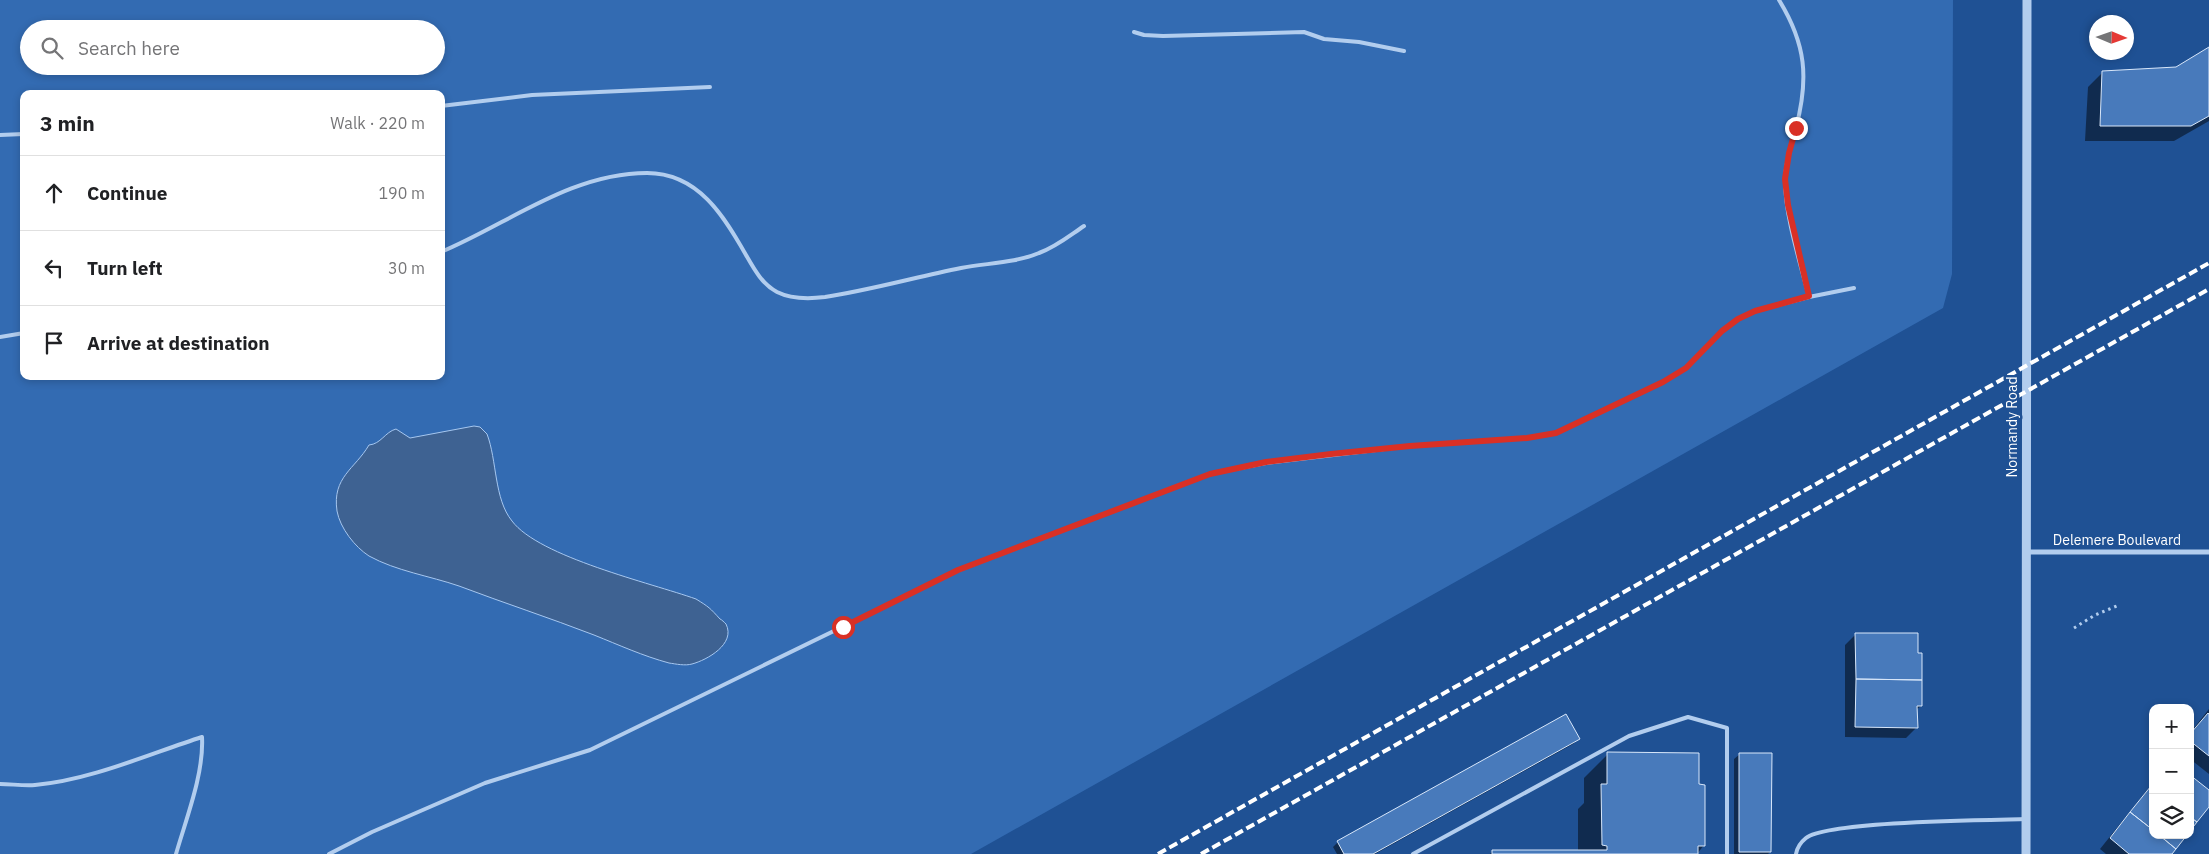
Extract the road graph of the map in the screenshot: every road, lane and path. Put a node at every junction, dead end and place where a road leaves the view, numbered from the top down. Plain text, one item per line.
1 (1779, 0) edge
2 (2027, 0) edge
3 (1134, 32) dead end
4 (1404, 51) dead end
5 (710, 87) dead end
6 (445, 106) edge
7 (20, 134) edge
8 (0, 135) edge
9 (1084, 226) dead end
10 (445, 250) edge
11 (1854, 288) dead end
12 (1809, 296) junction
13 (20, 334) edge
14 (0, 338) edge
15 (2026, 552) junction
16 (2209, 552) edge
17 (2119, 605) dead end
18 (2074, 628) dead end
19 (0, 784) edge
20 (2026, 819) junction
21 (176, 854) edge
22 (329, 854) edge
23 (1413, 854) edge
24 (1727, 854) edge
25 (1796, 854) edge
26 (2026, 854) edge

1 - 12 lane
2 - 15 street, Normandy Road
3 - 4 lane
5 - 6 lane
7 - 8 lane
9 - 10 lane
11 - 12 lane
12 - 22 lane
13 - 14 lane
15 - 16 street, Delemere Boulevard
15 - 20 street, Normandy Road
17 - 18 path
19 - 21 lane
20 - 25 lane
20 - 26 street, Normandy Road
23 - 24 lane

